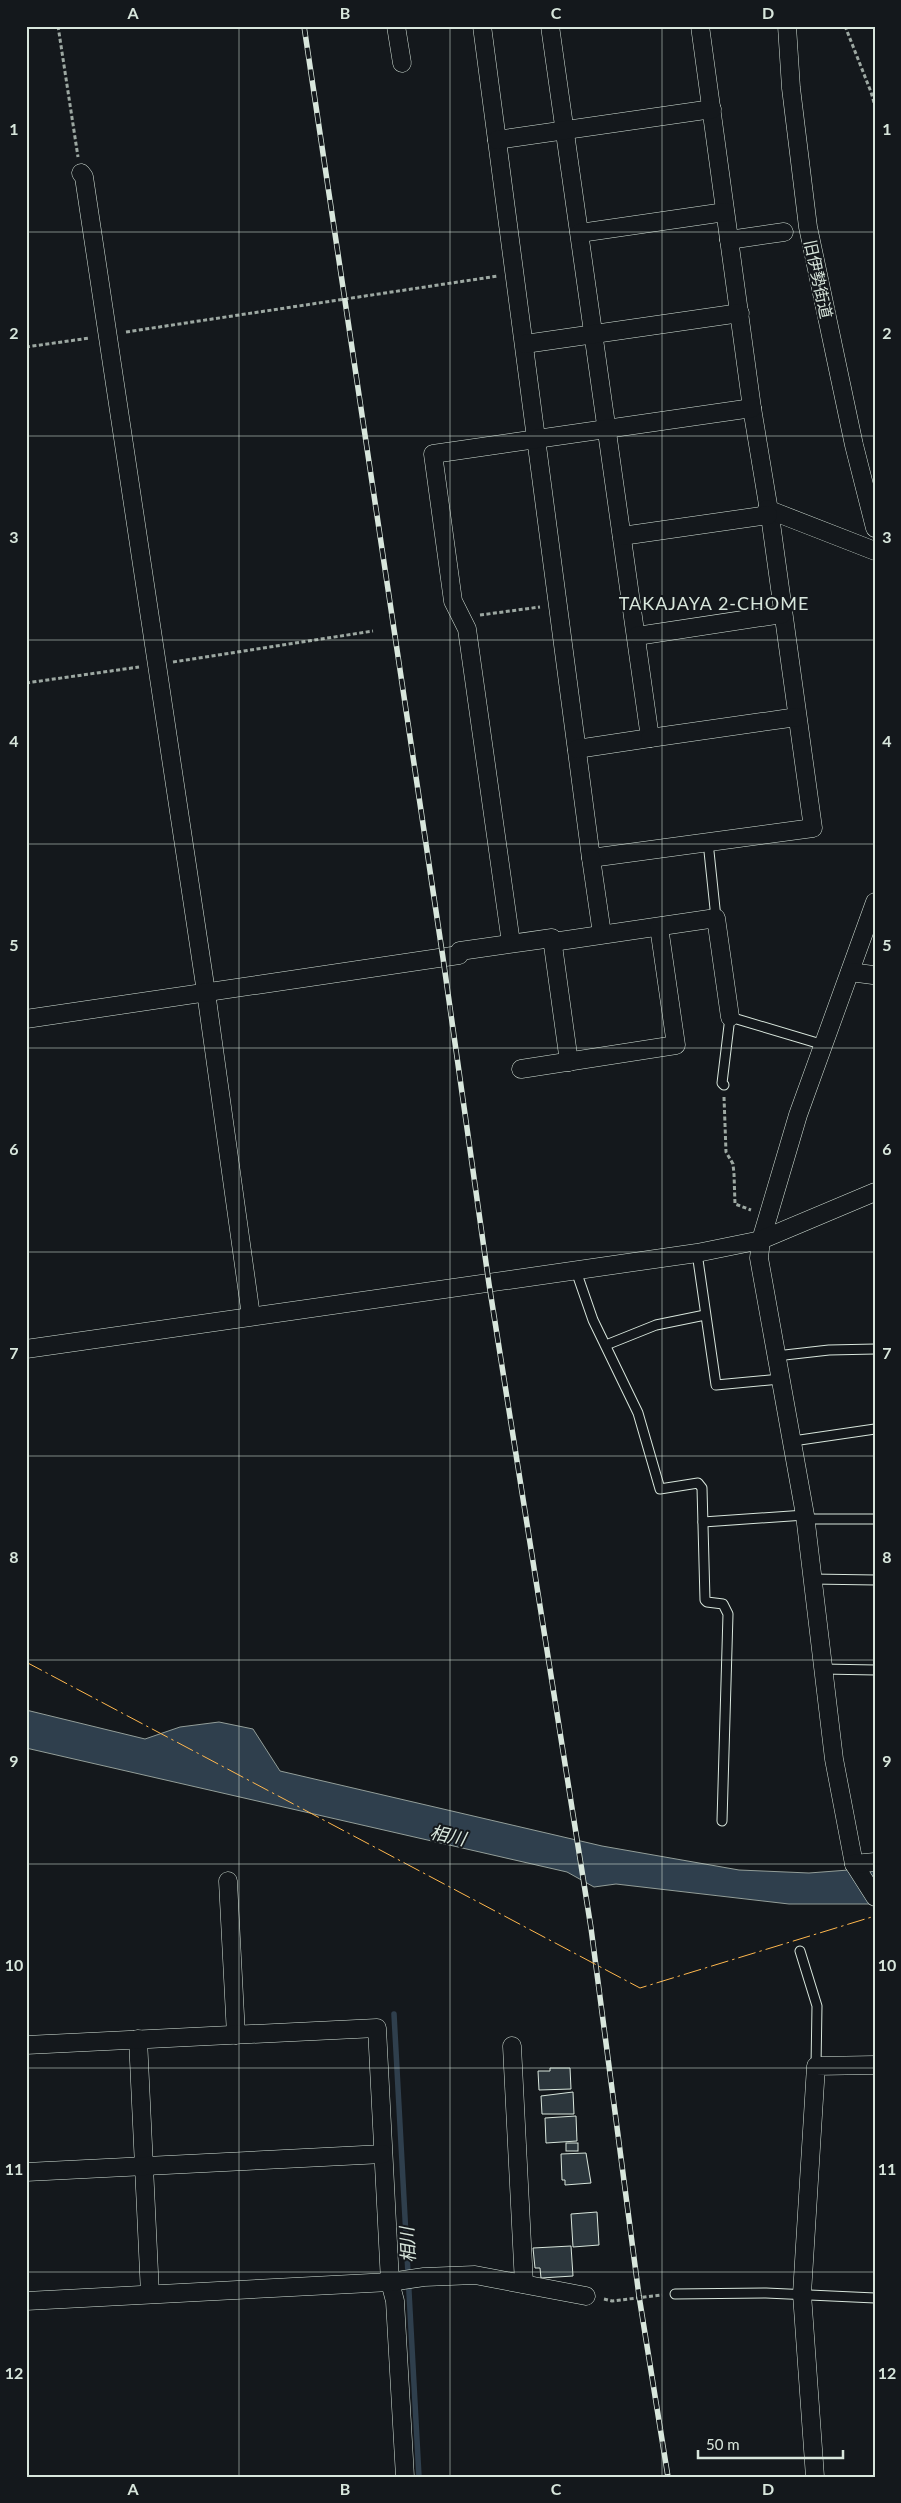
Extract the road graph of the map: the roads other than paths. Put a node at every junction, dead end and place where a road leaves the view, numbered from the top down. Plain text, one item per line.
1 (396, 26) edge
2 (482, 26) edge
3 (554, 26) edge
4 (700, 26) edge
5 (787, 26) edge
6 (550, 27) edge
7 (402, 63) dead end
8 (712, 109) junction
9 (565, 130) junction
10 (497, 140) junction
11 (81, 173) road end
12 (725, 212) junction
13 (798, 229) junction
14 (580, 233) junction
15 (730, 240) junction
16 (740, 313) junction
17 (593, 334) junction
18 (525, 344) junction
19 (752, 408) junction
20 (607, 430) junction
21 (538, 440) junction
22 (768, 512) junction
23 (875, 528) edge
24 (622, 536) junction
25 (875, 551) edge
26 (782, 614) junction
27 (637, 636) junction
28 (797, 717) junction
29 (650, 738) junction
30 (577, 749) junction
31 (708, 842) junction
32 (591, 858) junction
33 (875, 902) edge
34 (716, 918) junction
35 (659, 927) junction
36 (602, 934) junction
37 (552, 942) junction
38 (511, 944) junction
39 (850, 972) junction
40 (874, 974) edge
41 (206, 992) junction
42 (730, 1017) junction
43 (26, 1019) edge
44 (824, 1044) junction
45 (569, 1062) junction
46 (521, 1069) dead end
47 (724, 1086) road end
48 (875, 1192) edge
49 (761, 1240) junction
50 (697, 1253) junction
51 (576, 1271) junction
52 (705, 1315) junction
53 (251, 1316) junction
54 (606, 1345) junction
55 (26, 1349) edge
56 (875, 1349) edge
57 (776, 1356) junction
58 (780, 1379) junction
59 (875, 1429) edge
60 (792, 1441) junction
61 (805, 1517) junction
62 (875, 1519) edge
63 (703, 1522) junction
64 (812, 1579) junction
65 (875, 1580) edge
66 (823, 1669) junction
67 (875, 1670) edge
68 (722, 1821) dead end
69 (875, 1862) edge
70 (854, 1864) junction
71 (228, 1881) dead end
72 (875, 1897) edge
73 (800, 1951) dead end
74 (236, 2034) junction
75 (138, 2039) junction
76 (26, 2045) edge
77 (512, 2046) dead end
78 (875, 2065) edge
79 (816, 2066) junction
80 (383, 2154) junction
81 (145, 2166) junction
82 (26, 2172) edge
83 (402, 2280) junction
84 (524, 2284) junction
85 (150, 2294) junction
86 (675, 2294) road end
87 (802, 2294) junction
88 (586, 2296) road end
89 (875, 2298) edge
90 (26, 2301) edge
91 (405, 2477) edge
92 (815, 2477) edge

1 - 7 street
2 - 10 street
3 - 6 street
4 - 8 street
5 - 13 street, 旧伊勢街道
6 - 9 street
8 - 9 street
8 - 12 street
9 - 10 street
9 - 14 street
10 - 18 street
11 - 41 street
12 - 14 street
12 - 15 street
13 - 15 street
13 - 23 street, 旧伊勢街道
14 - 17 street
15 - 16 street
16 - 17 street
16 - 19 street
17 - 18 street
17 - 20 street
18 - 21 street
19 - 20 street
19 - 22 street
20 - 21 street
20 - 24 street
21 - 30 street
21 - 38 street
22 - 24 street
22 - 25 street
22 - 26 street
24 - 27 street
26 - 27 street
26 - 28 street
27 - 29 street
28 - 29 street
28 - 31 street
29 - 30 street
30 - 32 street
31 - 32 street
31 - 34 lane
32 - 36 street
33 - 39 street
34 - 35 street
34 - 42 street
35 - 36 street
35 - 45 street
36 - 37 street
37 - 38 street
37 - 45 street
38 - 41 street
39 - 40 street
39 - 44 street
41 - 43 street
41 - 53 street
42 - 44 lane
42 - 47 lane
44 - 49 street
45 - 46 street
48 - 49 street
49 - 50 street
49 - 57 street
50 - 51 street
50 - 52 lane
51 - 53 street
51 - 54 lane
52 - 54 lane
52 - 58 lane
53 - 55 street
54 - 63 lane
56 - 57 lane
57 - 58 street
58 - 60 street
59 - 60 lane
60 - 61 street
61 - 62 lane
61 - 63 lane
61 - 64 street
63 - 68 lane
64 - 65 lane
64 - 66 street
66 - 67 lane
66 - 70 street
69 - 70 street
70 - 72 street
71 - 74 street
73 - 79 lane
74 - 75 street
74 - 80 street
75 - 76 street
75 - 81 street
77 - 84 street
78 - 79 street
79 - 87 street
80 - 81 street
80 - 83 street
81 - 82 street
81 - 85 street
83 - 84 street
83 - 85 street
83 - 91 street
84 - 88 street
85 - 90 street
86 - 87 lane
87 - 89 lane
87 - 92 street

